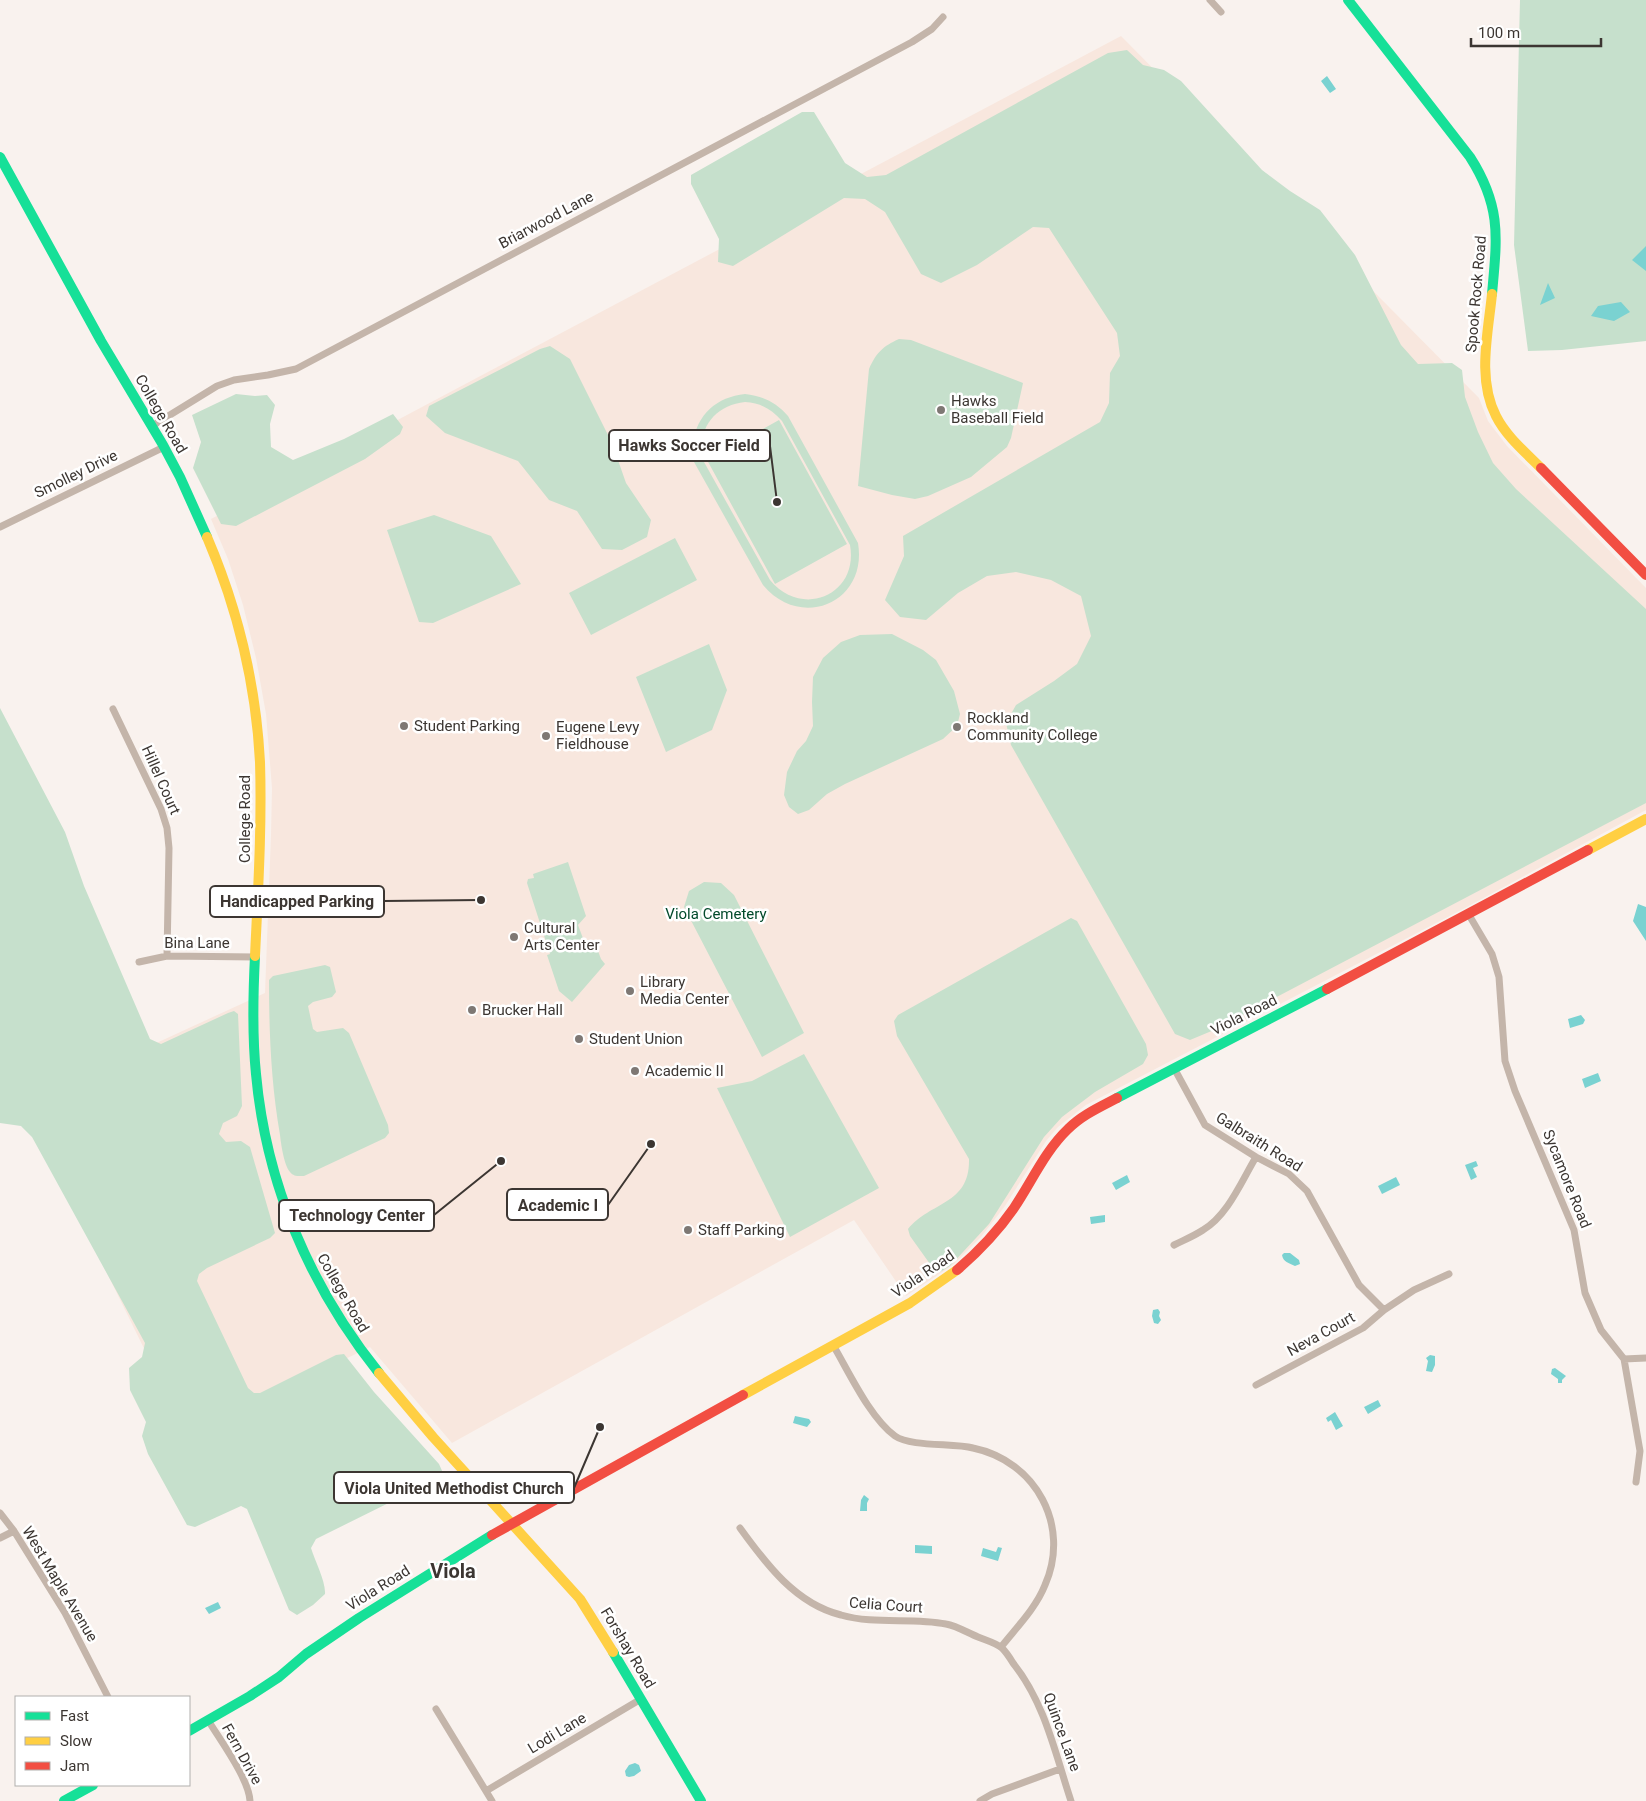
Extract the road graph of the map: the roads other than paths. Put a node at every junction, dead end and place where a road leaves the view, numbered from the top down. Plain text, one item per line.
1 (1210, 0) edge
2 (1348, 0) edge
3 (1221, 12) dead end
4 (943, 17) dead end
5 (0, 157) edge
6 (152, 426) junction
7 (164, 447) junction
8 (0, 527) edge
9 (1646, 575) edge
10 (113, 709) dead end
11 (1646, 820) edge
12 (1469, 916) junction
13 (167, 956) junction
14 (256, 957) junction
15 (139, 962) dead end
16 (1174, 1068) junction
17 (1256, 1158) junction
18 (1174, 1245) dead end
19 (1449, 1274) dead end
20 (1384, 1310) junction
21 (833, 1346) junction
22 (1646, 1358) edge
23 (1624, 1360) junction
24 (1256, 1385) dead end
25 (1636, 1482) dead end
26 (0, 1513) edge
27 (511, 1523) junction
28 (740, 1528) dead end
29 (14, 1531) junction
30 (0, 1538) edge
31 (1001, 1647) junction
32 (107, 1696) edge
33 (641, 1699) junction
34 (436, 1709) dead end
35 (208, 1720) junction
36 (190, 1730) edge
37 (1060, 1769) junction
38 (91, 1786) edge
39 (486, 1791) junction
40 (64, 1801) edge
41 (250, 1801) edge
42 (492, 1801) edge
43 (701, 1801) edge
44 (980, 1801) edge
45 (1072, 1801) edge

1 - 3 street
2 - 9 street, Spook Rock Road
4 - 6 street, Briarwood Lane
5 - 6 street, College Road
6 - 7 street, College Road
7 - 8 street, Smolley Drive
7 - 14 street, College Road
10 - 13 street, Hillel Court
11 - 12 street, Viola Road
12 - 16 street, Viola Road
12 - 23 street, Sycamore Road
13 - 14 street, Bina Lane
13 - 15 street, Bina Lane
14 - 27 street, College Road
16 - 17 street, Galbraith Road
16 - 21 street, Viola Road
17 - 18 street
17 - 20 street, Galbraith Road
19 - 20 street, Neva Court
20 - 24 street, Neva Court
21 - 27 street, Viola Road
21 - 31 street
22 - 23 street
23 - 25 street, Sycamore Road
26 - 29 street, West Maple Avenue
27 - 33 street, Forshay Road
27 - 35 street, Viola Road
28 - 31 street, Celia Court
29 - 30 street
29 - 32 street, West Maple Avenue
31 - 37 street, Quince Lane
33 - 39 street, Lodi Lane
33 - 43 street, Forshay Road
34 - 39 street
35 - 36 street, Viola Road
35 - 41 street, Fern Drive
37 - 44 street
37 - 45 street, Quince Lane
38 - 40 street
39 - 42 street

